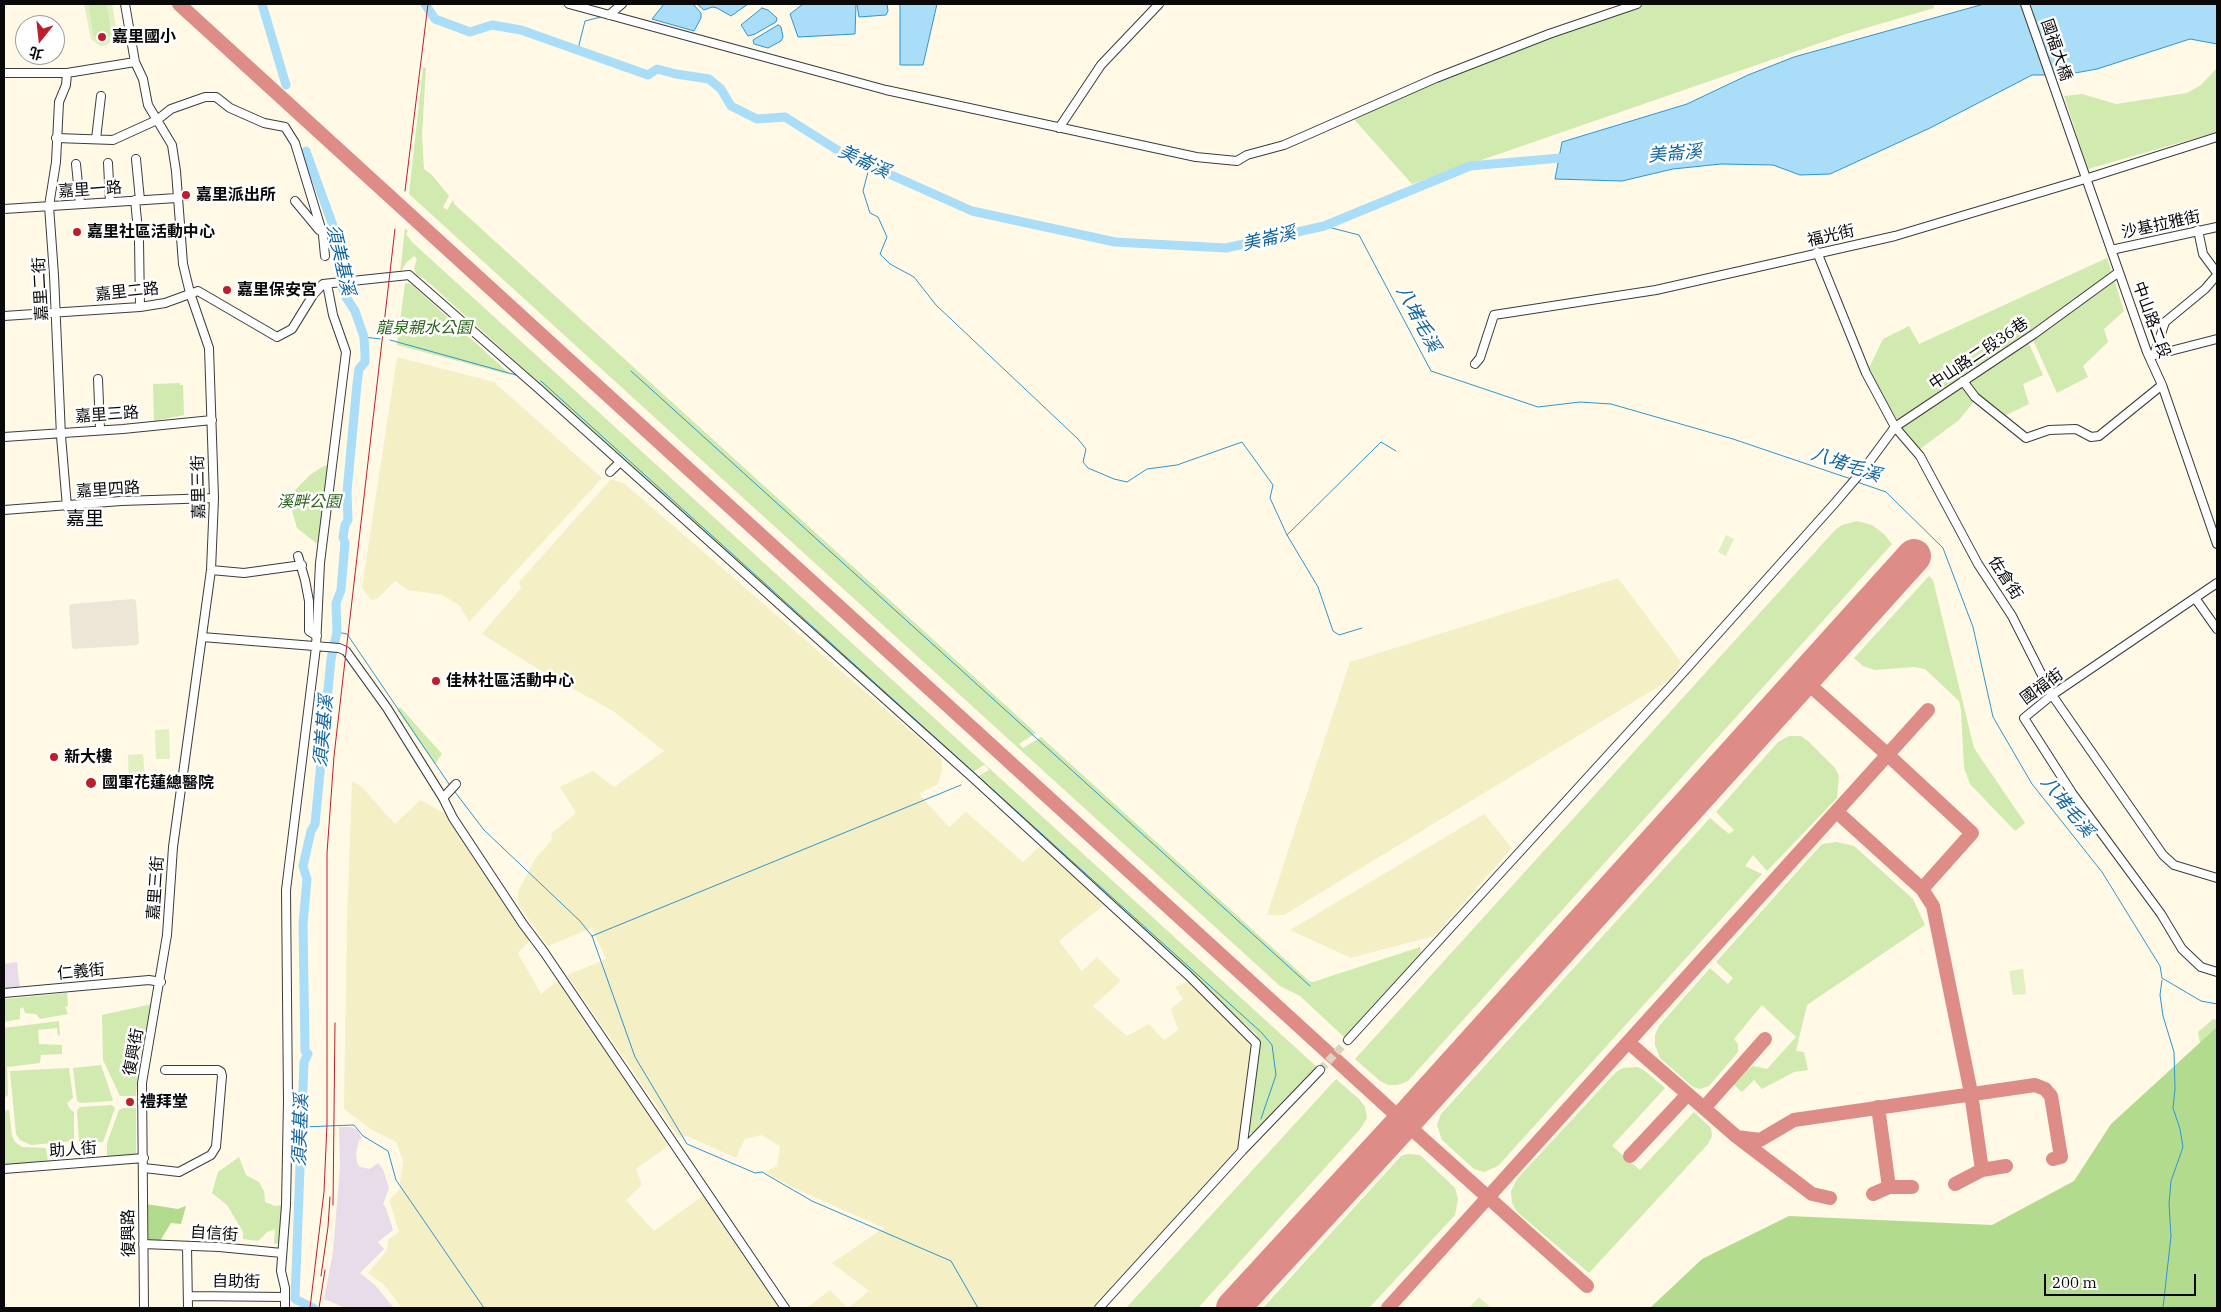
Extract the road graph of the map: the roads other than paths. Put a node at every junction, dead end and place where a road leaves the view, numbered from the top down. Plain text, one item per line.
1 (125, 4) edge
2 (569, 4) edge
3 (622, 4) edge
4 (1159, 4) edge
5 (1637, 4) edge
6 (2025, 4) edge
7 (609, 15) junction
8 (135, 62) junction
9 (4, 73) edge
10 (67, 73) junction
11 (101, 96) dead end
12 (2060, 105) joint
13 (158, 120) junction
14 (1059, 128) junction
15 (2217, 137) edge
16 (56, 138) junction
17 (96, 139) junction
18 (136, 159) dead end
19 (108, 163) dead end
20 (76, 164) dead end
21 (2085, 179) junction
22 (177, 198) junction
23 (138, 200) junction
24 (295, 201) dead end
25 (110, 202) junction
26 (80, 204) junction
27 (49, 206) junction
28 (4, 209) edge
29 (2217, 226) edge
30 (2198, 230) junction
31 (322, 235) junction
32 (2111, 250) junction
33 (1817, 252) junction
34 (325, 256) dead end
35 (2119, 272) junction
36 (2217, 274) edge
37 (330, 284) junction
38 (190, 293) junction
39 (140, 307) junction
40 (56, 312) junction
41 (4, 316) edge
42 (2217, 339) edge
43 (2152, 356) junction
44 (1475, 364) dead end
45 (98, 379) dead end
46 (1963, 381) junction
47 (2162, 385) junction
48 (212, 420) junction
49 (1895, 427) junction
50 (100, 429) junction
51 (60, 432) junction
52 (4, 437) edge
53 (620, 462) junction
54 (610, 472) dead end
55 (214, 498) junction
56 (67, 506) junction
57 (4, 510) edge
58 (2217, 544) edge
59 (298, 556) dead end
60 (302, 565) junction
61 (211, 570) junction
62 (2217, 583) edge
63 (2195, 598) junction
64 (2217, 629) edge
65 (317, 636) junction
66 (202, 637) junction
67 (316, 647) junction
68 (2052, 695) junction
69 (456, 784) dead end
70 (443, 798) junction
71 (2217, 878) edge
72 (2217, 972) edge
73 (161, 982) junction
74 (4, 994) edge
75 (1348, 1040) tunnel mouth
76 (165, 1070) dead end
77 (1320, 1070) tunnel mouth
78 (1242, 1151) junction
79 (144, 1158) junction
80 (144, 1168) junction
81 (4, 1169) edge
82 (143, 1244) junction
83 (187, 1246) junction
84 (282, 1253) junction
85 (188, 1296) junction
86 (285, 1296) junction
87 (144, 1308) edge
88 (188, 1308) edge
89 (285, 1308) edge
90 (785, 1308) edge
91 (1099, 1308) edge

1 - 8 street, 嘉里三街
2 - 7 street
3 - 7 street
4 - 14 street
5 - 14 street
6 - 12 street, 國福大橋
7 - 14 street
8 - 10 street
8 - 13 street, 嘉里三街
9 - 10 street
10 - 16 street, 嘉里二街
11 - 17 street
12 - 21 street, 中山路二段
13 - 17 street
13 - 22 street, 嘉里三街
13 - 31 street
15 - 21 street, 福光街
16 - 17 street
16 - 27 street, 嘉里二街
18 - 23 street
19 - 25 street
20 - 26 street
21 - 32 street, 中山路二段
21 - 33 street, 福光街
22 - 23 street, 嘉里一路
22 - 38 street, 嘉里三街
23 - 25 street, 嘉里一路
23 - 39 street
24 - 31 street
25 - 26 street, 嘉里一路
26 - 27 street, 嘉里一路
27 - 28 street, 嘉里一路
27 - 40 street, 嘉里二街
29 - 30 street, 沙基拉雅街
30 - 32 street, 沙基拉雅街
30 - 36 street
31 - 34 street
32 - 35 street, 中山路二段
33 - 44 street, 福光街
33 - 49 street, 佐倉街
35 - 43 street, 中山路二段
35 - 46 street, 中山路二段36巷
36 - 43 street
37 - 38 street
37 - 53 street
37 - 65 street
38 - 39 street, 嘉里二路
38 - 48 street, 嘉里三街
39 - 40 street, 嘉里二路
40 - 41 street, 嘉里二路
40 - 51 street, 嘉里二街
42 - 43 street
43 - 47 street, 中山路二段
45 - 50 street
46 - 47 street
46 - 49 street, 中山路二段36巷
47 - 58 street, 中山路二段
48 - 50 street, 嘉里三路
48 - 55 street, 嘉里三街
49 - 68 street, 佐倉街
49 - 75 street, 中山路二段36巷
50 - 51 street, 嘉里三路
51 - 52 street, 嘉里三路
51 - 56 street, 嘉里二街
53 - 54 street
53 - 78 street
55 - 56 street, 嘉里四路
55 - 61 street, 嘉里三街
56 - 57 street, 嘉里四路
59 - 60 street
60 - 61 street
60 - 65 street
61 - 66 street, 嘉里三街
62 - 63 street, 國福街
63 - 64 street
63 - 68 street, 國福街
65 - 67 street
66 - 67 street
66 - 73 street, 嘉里三街
67 - 70 street
67 - 84 street
68 - 71 street, 佐倉街
68 - 72 street, 國福街
69 - 70 street
70 - 90 street
73 - 74 street, 仁義街
73 - 79 street, 復興街
76 - 80 street
77 - 78 street
78 - 91 street
79 - 80 street, 復興路
79 - 81 street, 助人街
80 - 82 street, 復興路
82 - 83 street, 自信街
82 - 87 street, 復興路
83 - 84 street, 自信街
83 - 85 street
84 - 86 street
85 - 86 street, 自助街
85 - 88 street
86 - 89 street

